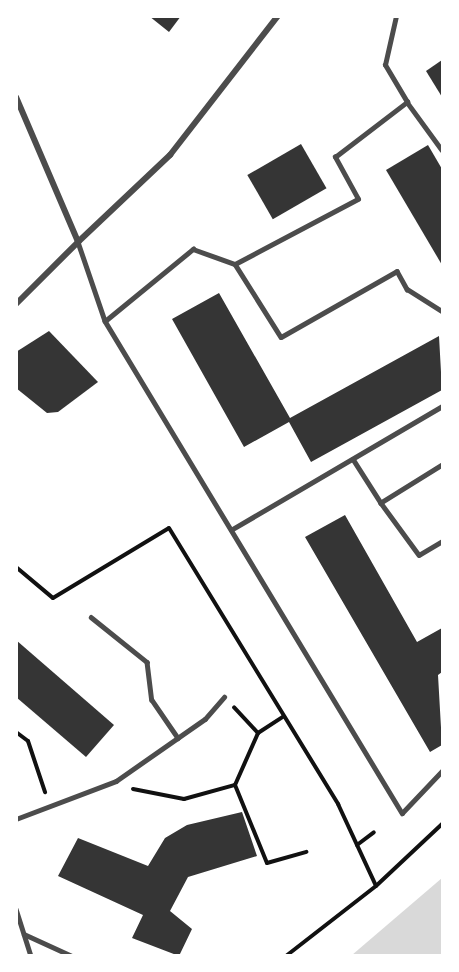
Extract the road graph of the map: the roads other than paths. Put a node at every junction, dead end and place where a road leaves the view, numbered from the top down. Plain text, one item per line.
1 (278, 16) edge
2 (396, 16) edge
3 (16, 97) edge
4 (407, 102) junction
5 (442, 150) edge
6 (78, 242) junction
7 (235, 264) junction
8 (16, 304) edge
9 (442, 311) edge
10 (105, 321) junction
11 (442, 406) edge
12 (353, 459) junction
13 (442, 465) edge
14 (381, 504) junction
15 (231, 530) junction
16 (442, 541) edge
17 (91, 617) dead end
18 (224, 697) road end
19 (178, 738) junction
20 (442, 771) edge
21 (16, 819) edge
22 (16, 909) edge
23 (24, 934) junction
24 (31, 956) edge
25 (72, 956) edge

1 - 6 street
2 - 4 lane
3 - 6 street
4 - 5 lane
4 - 7 lane
6 - 8 street
6 - 10 lane
7 - 9 lane
7 - 10 lane
10 - 15 lane
11 - 12 lane
12 - 14 lane
12 - 15 lane
13 - 14 lane
14 - 16 lane
15 - 20 lane
17 - 19 lane
18 - 19 lane
19 - 21 lane
22 - 23 lane
23 - 24 lane
23 - 25 lane

